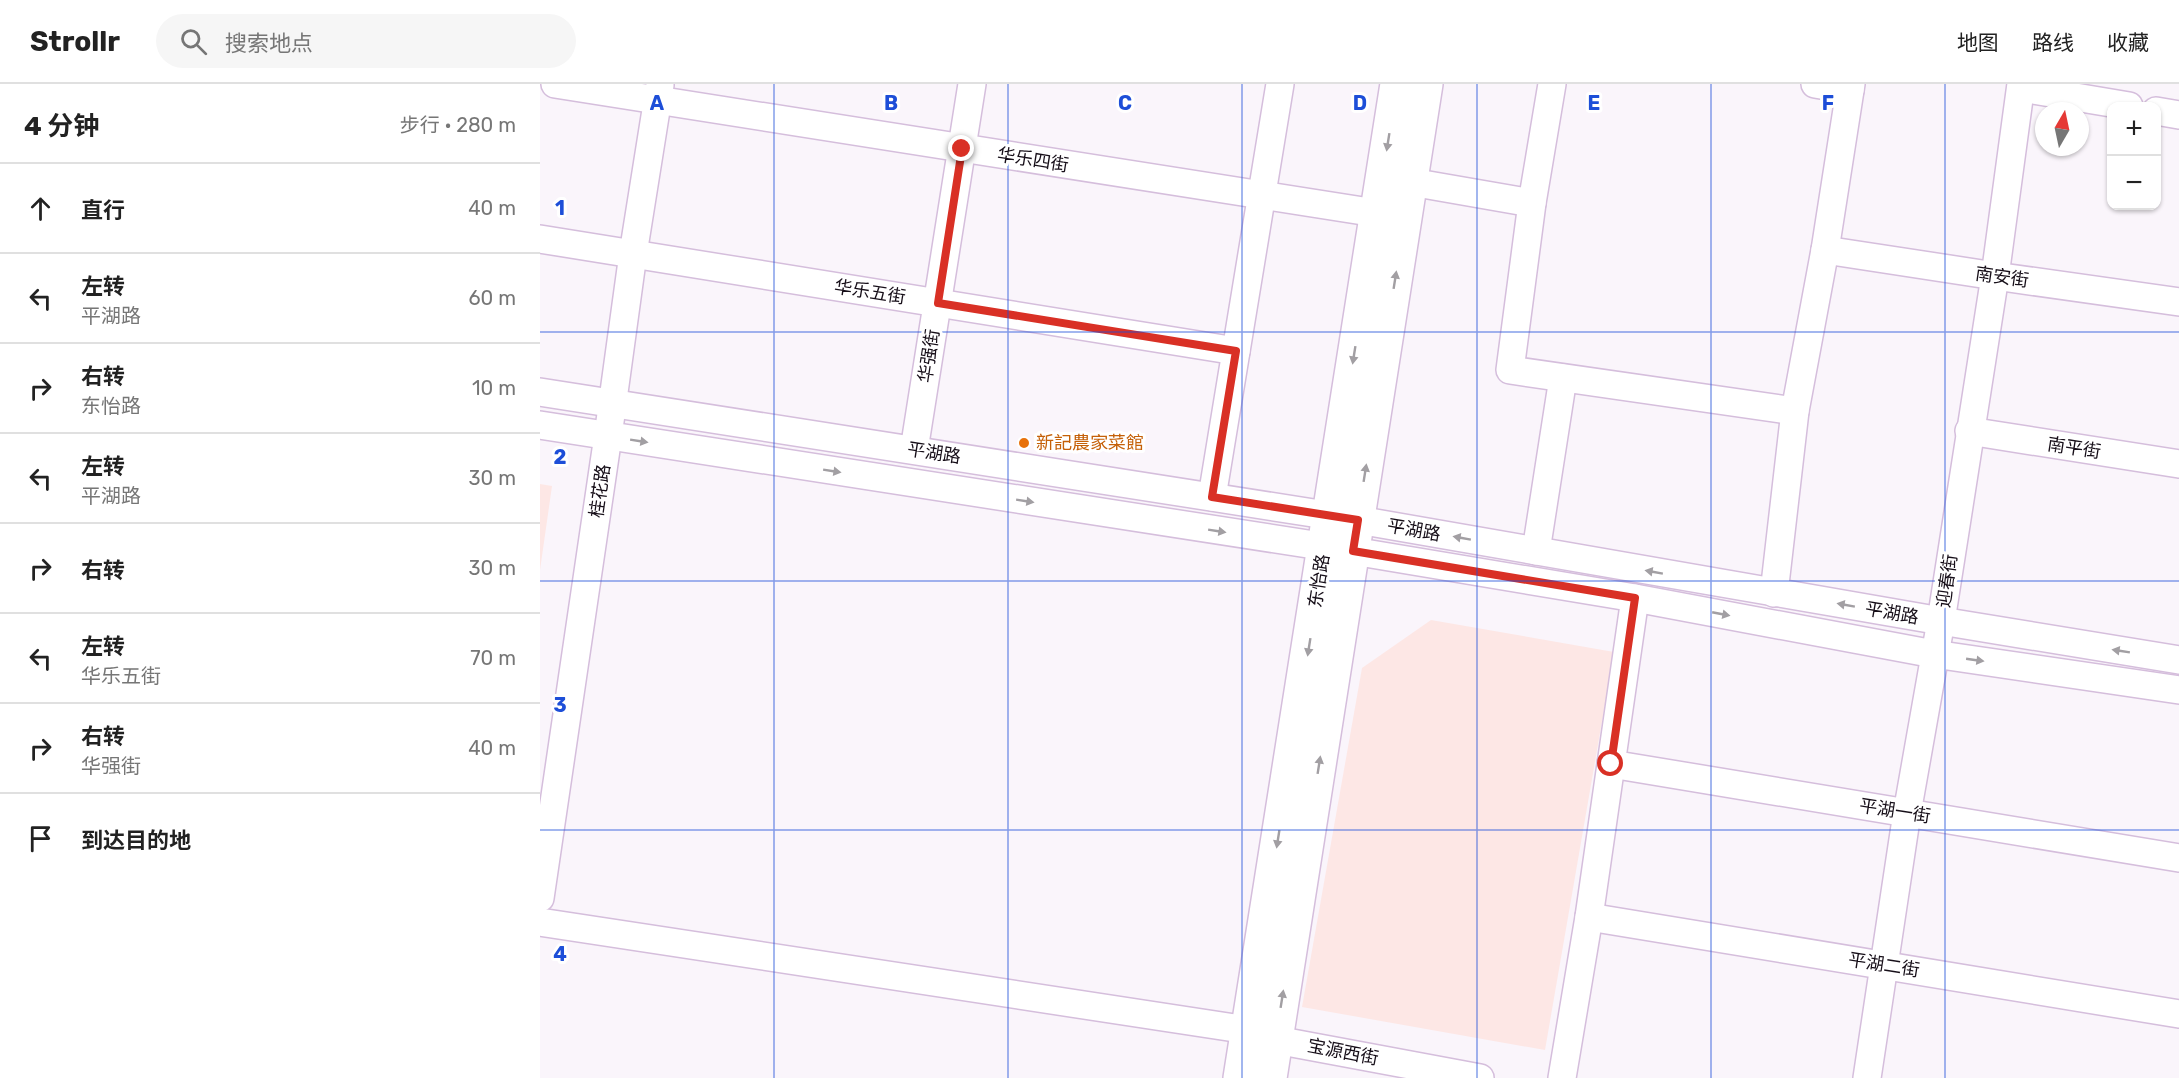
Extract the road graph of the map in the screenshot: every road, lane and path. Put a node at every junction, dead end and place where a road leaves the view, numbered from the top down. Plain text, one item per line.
1 (555, 84) edge
2 (972, 84) edge
3 (1280, 84) edge
4 (1397, 84) edge
5 (1426, 84) edge
6 (1552, 84) edge
7 (1815, 84) edge
8 (2021, 86) edge
9 (1851, 87) edge
10 (659, 93) edge
11 (2107, 102) edge
12 (2161, 112) edge
13 (2179, 115) edge
14 (962, 149) junction
15 (1411, 182) junction
16 (1262, 195) junction
17 (1532, 203) junction
18 (1391, 215) junction
19 (540, 238) edge
20 (1825, 249) junction
21 (633, 254) junction
22 (1995, 276) junction
23 (2179, 302) edge
24 (938, 303) junction
25 (1236, 351) junction
26 (1563, 378) junction
27 (540, 392) edge
28 (612, 403) junction
29 (1795, 411) junction
30 (540, 425) edge
31 (1969, 431) junction
32 (608, 436) junction
33 (914, 450) junction
34 (2179, 464) edge
35 (1212, 497) junction
36 (1341, 534) junction
37 (1536, 551) junction
38 (1774, 592) junction
39 (1635, 598) junction
40 (1941, 621) junction
41 (1934, 654) junction
42 (2179, 660) edge
43 (2179, 690) edge
44 (1611, 764) junction
45 (1907, 813) junction
46 (2179, 858) edge
47 (540, 898) edge
48 (1589, 917) junction
49 (540, 922) edge
50 (1885, 965) junction
51 (2179, 1014) edge
52 (1262, 1035) junction
53 (1240, 1078) edge
54 (1270, 1078) edge
55 (1480, 1078) edge
56 (1562, 1078) edge
57 (1867, 1078) edge

1 - 10 street, 华乐四街
2 - 14 street, 华强街
3 - 16 street
4 -> 18 street, 东怡路
5 - 15 street, 东怡路
6 - 17 street
7 - 9 street
8 - 11 street
8 - 22 street, 迎春街
9 - 20 street
10 - 14 street, 华乐四街
10 - 21 street, 桂花路
12 - 13 street
14 - 16 street, 华乐四街
14 - 24 street, 华强街
15 - 17 street
15 - 18 street, 东怡路
16 - 18 street, 华乐四街
16 - 25 street
17 - 26 street
18 - 36 street, 东怡路
19 - 21 street, 华乐五街
20 - 22 street, 南安街
20 - 29 street
21 - 24 street, 华乐五街
21 - 28 street, 桂花路
22 - 23 street, 南安街
22 - 31 street, 迎春街
24 - 25 street, 华乐五街
24 - 33 street, 华强街
25 - 35 street
26 - 29 street
26 - 37 street
27 - 28 street, 平湖路
28 - 32 street, 桂花路
28 - 33 street, 平湖路
29 - 38 street
30 - 32 street, 平湖路
31 - 34 street, 南平街
31 - 40 street, 迎春街
32 -> 36 street, 平湖路
32 - 47 street, 桂花路
33 - 35 street, 平湖路
35 - 36 street, 平湖路
37 -> 36 street, 平湖路
36 - 39 street, 平湖路
36 - 52 street, 东怡路
38 -> 37 street, 平湖路
40 -> 38 street, 平湖路
39 -> 41 street, 平湖路
39 - 44 street
40 - 41 street, 迎春街
42 -> 40 street, 平湖路
41 -> 43 street, 平湖路
41 - 45 street, 迎春街
44 - 45 street, 平湖一街
44 - 48 street
45 - 46 street, 平湖一街
45 - 50 street, 迎春街
48 - 50 street, 平湖二街
48 - 56 street
49 - 52 street, 宝源西街
50 - 51 street, 平湖二街
50 - 57 street, 迎春街
52 - 53 street, 东怡路
52 - 54 street, 东怡路
52 - 55 street, 宝源西街

